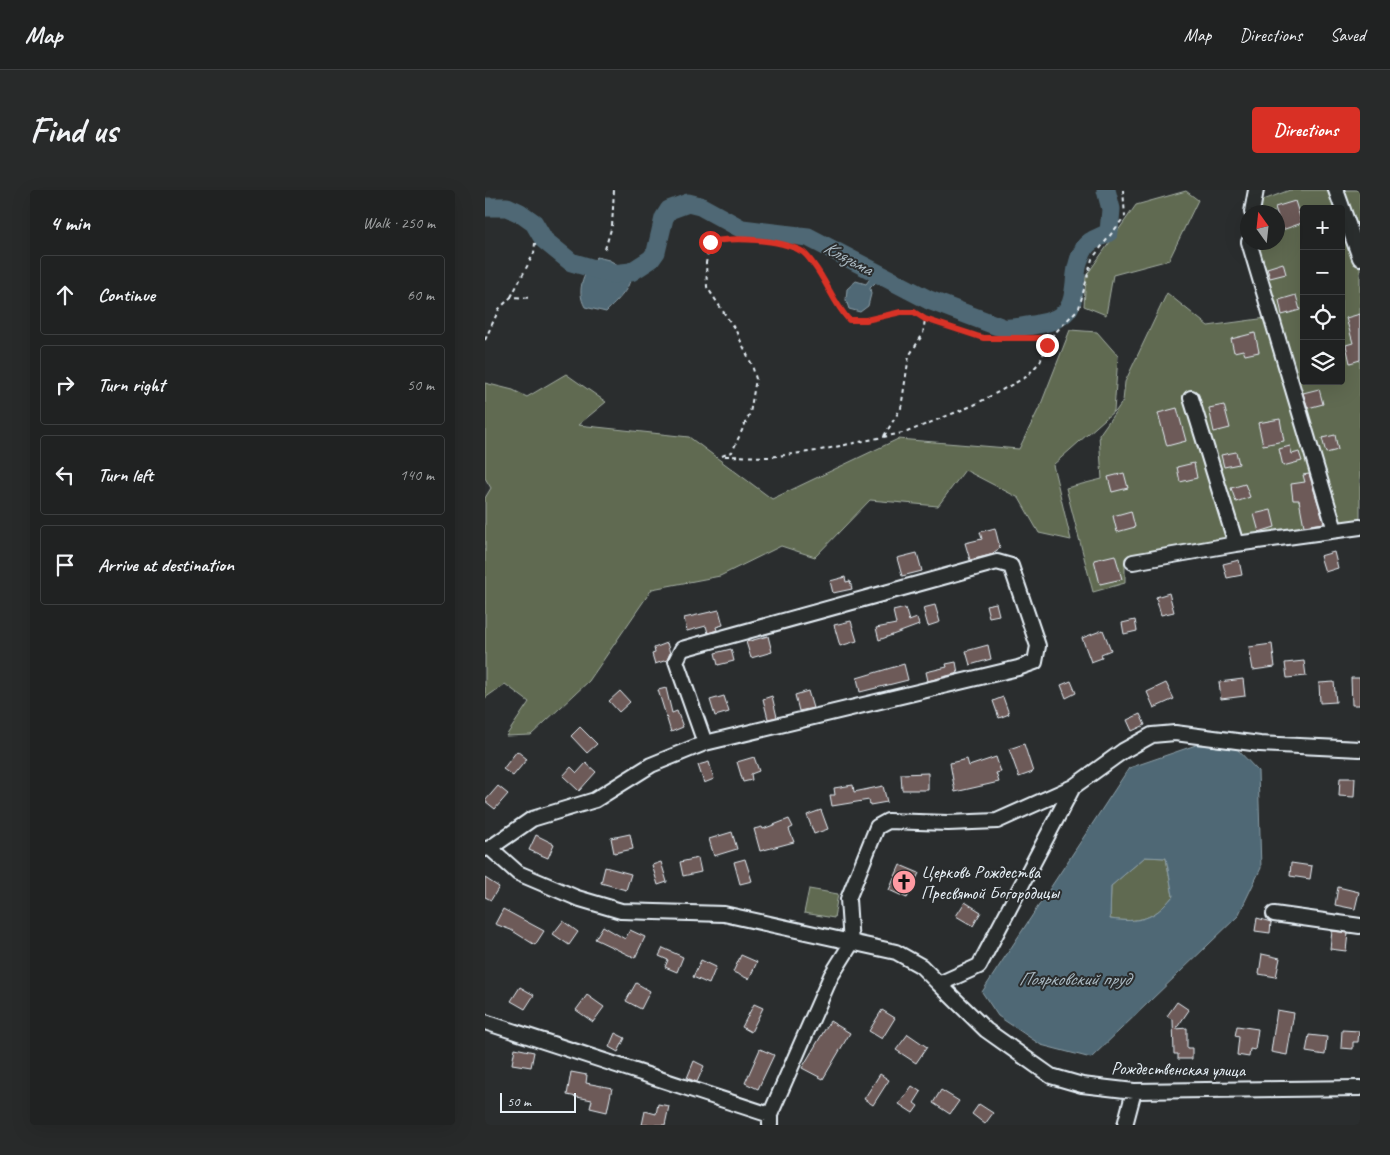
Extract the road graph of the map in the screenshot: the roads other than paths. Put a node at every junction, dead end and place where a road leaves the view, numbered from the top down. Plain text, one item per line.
1 (1256, 190) edge
2 (1336, 190) edge
3 (1253, 205) edge
4 (1251, 250) edge
5 (1360, 258) edge
6 (1191, 398) dead end
7 (1360, 527) edge
8 (1335, 530) junction
9 (1236, 544) junction
10 (1133, 562) dead end
11 (705, 743) junction
12 (1360, 749) edge
13 (1073, 787) junction
14 (488, 848) edge
15 (1274, 914) dead end
16 (1360, 926) edge
17 (851, 944) junction
18 (939, 984) junction
19 (485, 1022) edge
20 (1360, 1088) edge
21 (1133, 1091) junction
22 (770, 1120) edge
23 (1125, 1125) edge

1 - 3 street
2 - 5 street
4 - 8 street
6 - 9 street
7 - 8 street
8 - 9 street
9 - 10 street
11 - 11 street
11 - 14 street
12 - 13 street
13 - 17 street
13 - 18 street
14 - 17 street, Рождественская улица
15 - 16 street
17 - 18 street, Рождественская улица
17 - 22 street
18 - 21 street, Рождественская улица
19 - 22 street
20 - 21 street, Рождественская улица
21 - 23 street

